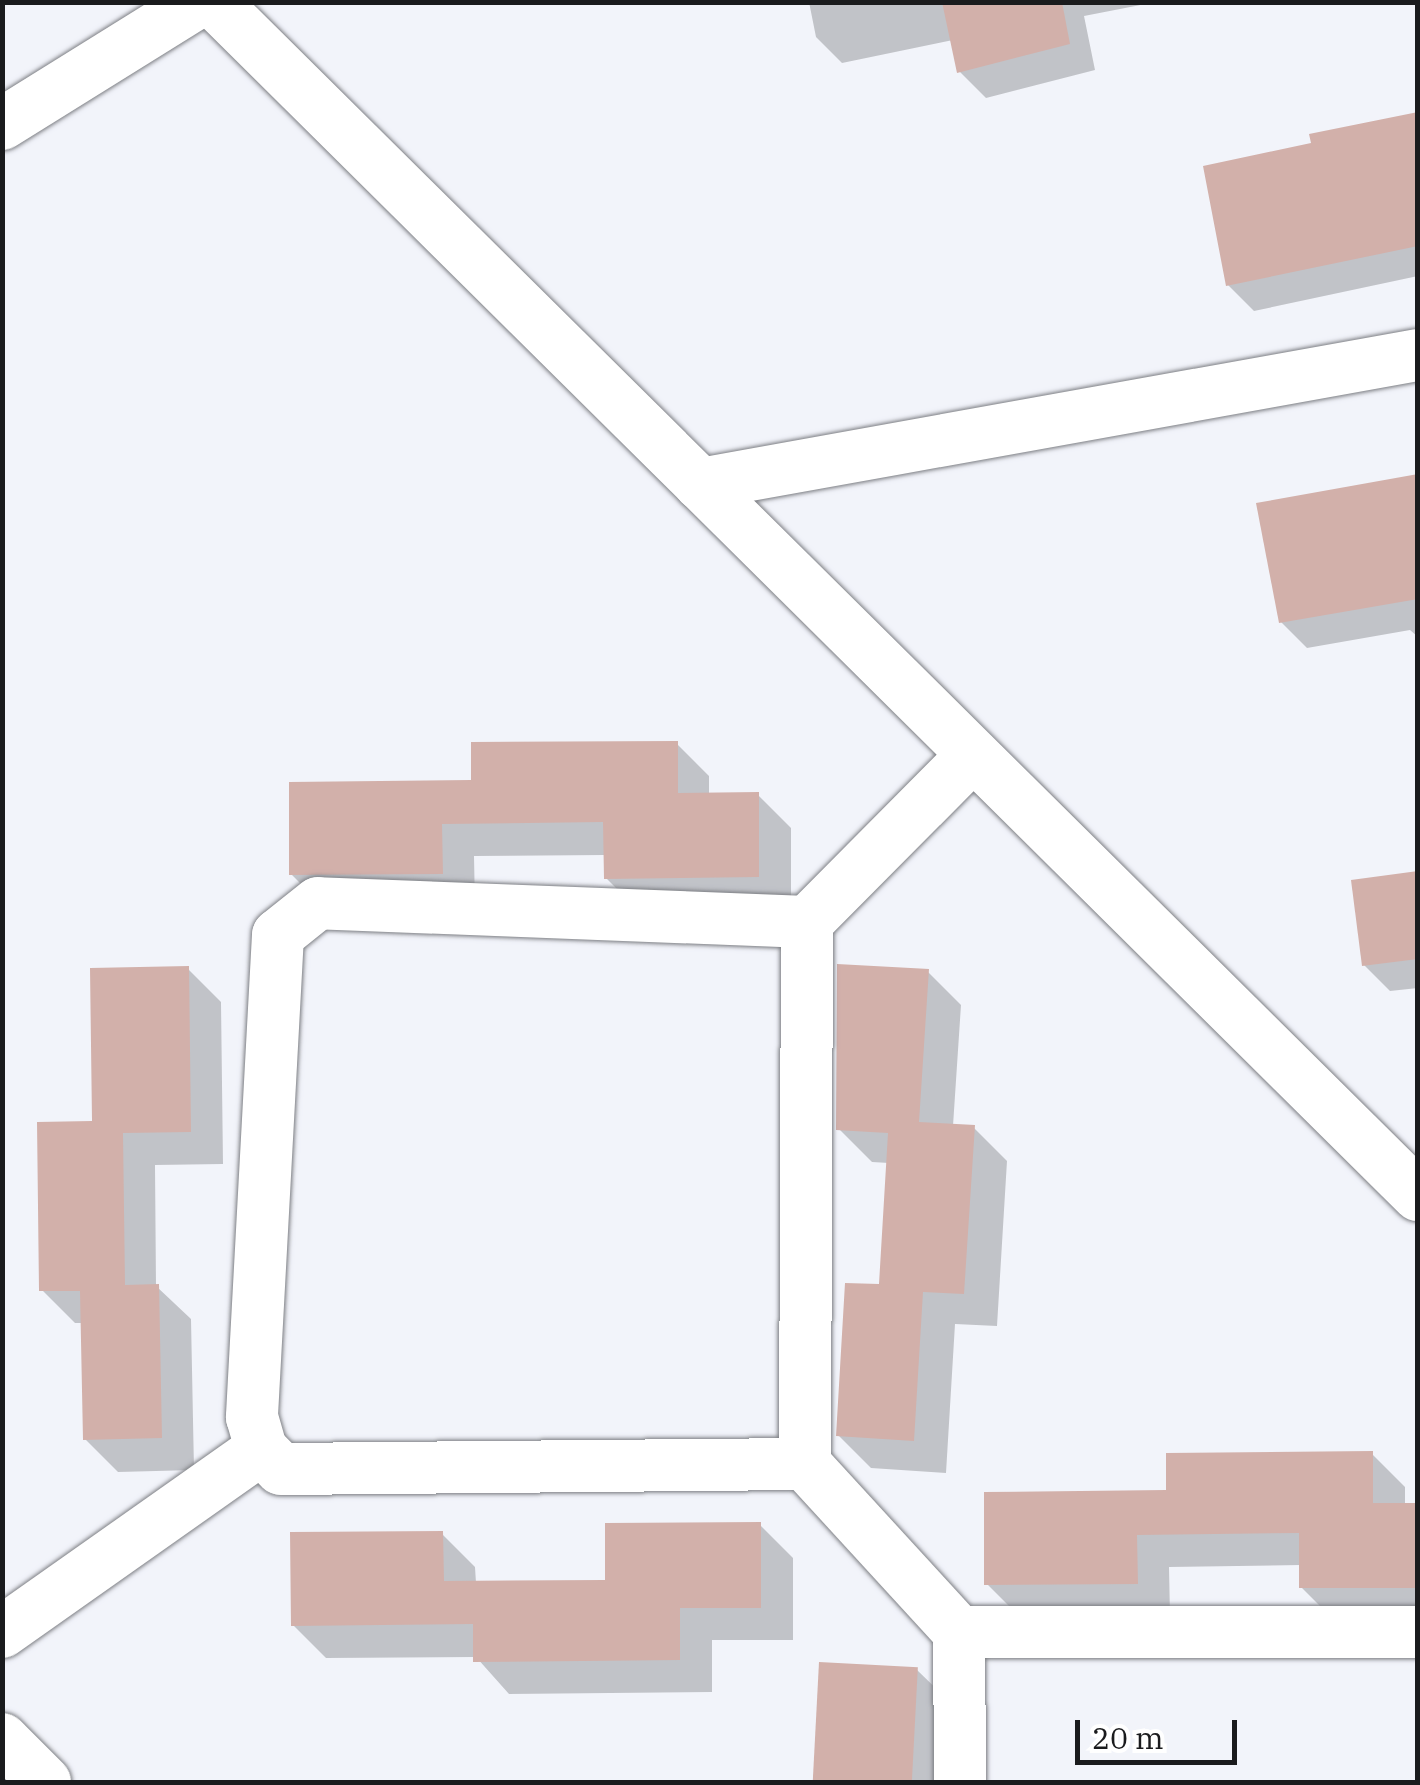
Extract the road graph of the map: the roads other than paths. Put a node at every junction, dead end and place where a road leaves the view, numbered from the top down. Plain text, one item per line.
1 (198, 2) edge
2 (214, 2) edge
3 (2, 124) edge
4 (1418, 355) edge
5 (700, 484) junction
6 (973, 755) junction
7 (807, 922) junction
8 (1418, 1195) edge
9 (261, 1449) junction
10 (805, 1464) junction
11 (2, 1632) edge
12 (959, 1632) junction
13 (1418, 1632) edge
14 (2, 1739) edge
15 (45, 1782) edge
16 (960, 1782) edge

1 - 3 street
2 - 5 street
4 - 5 street
5 - 6 street
6 - 7 street
6 - 8 street
7 - 9 street
7 - 10 street
9 - 10 street
9 - 11 street
10 - 12 street
12 - 13 street
12 - 16 street
14 - 15 street

